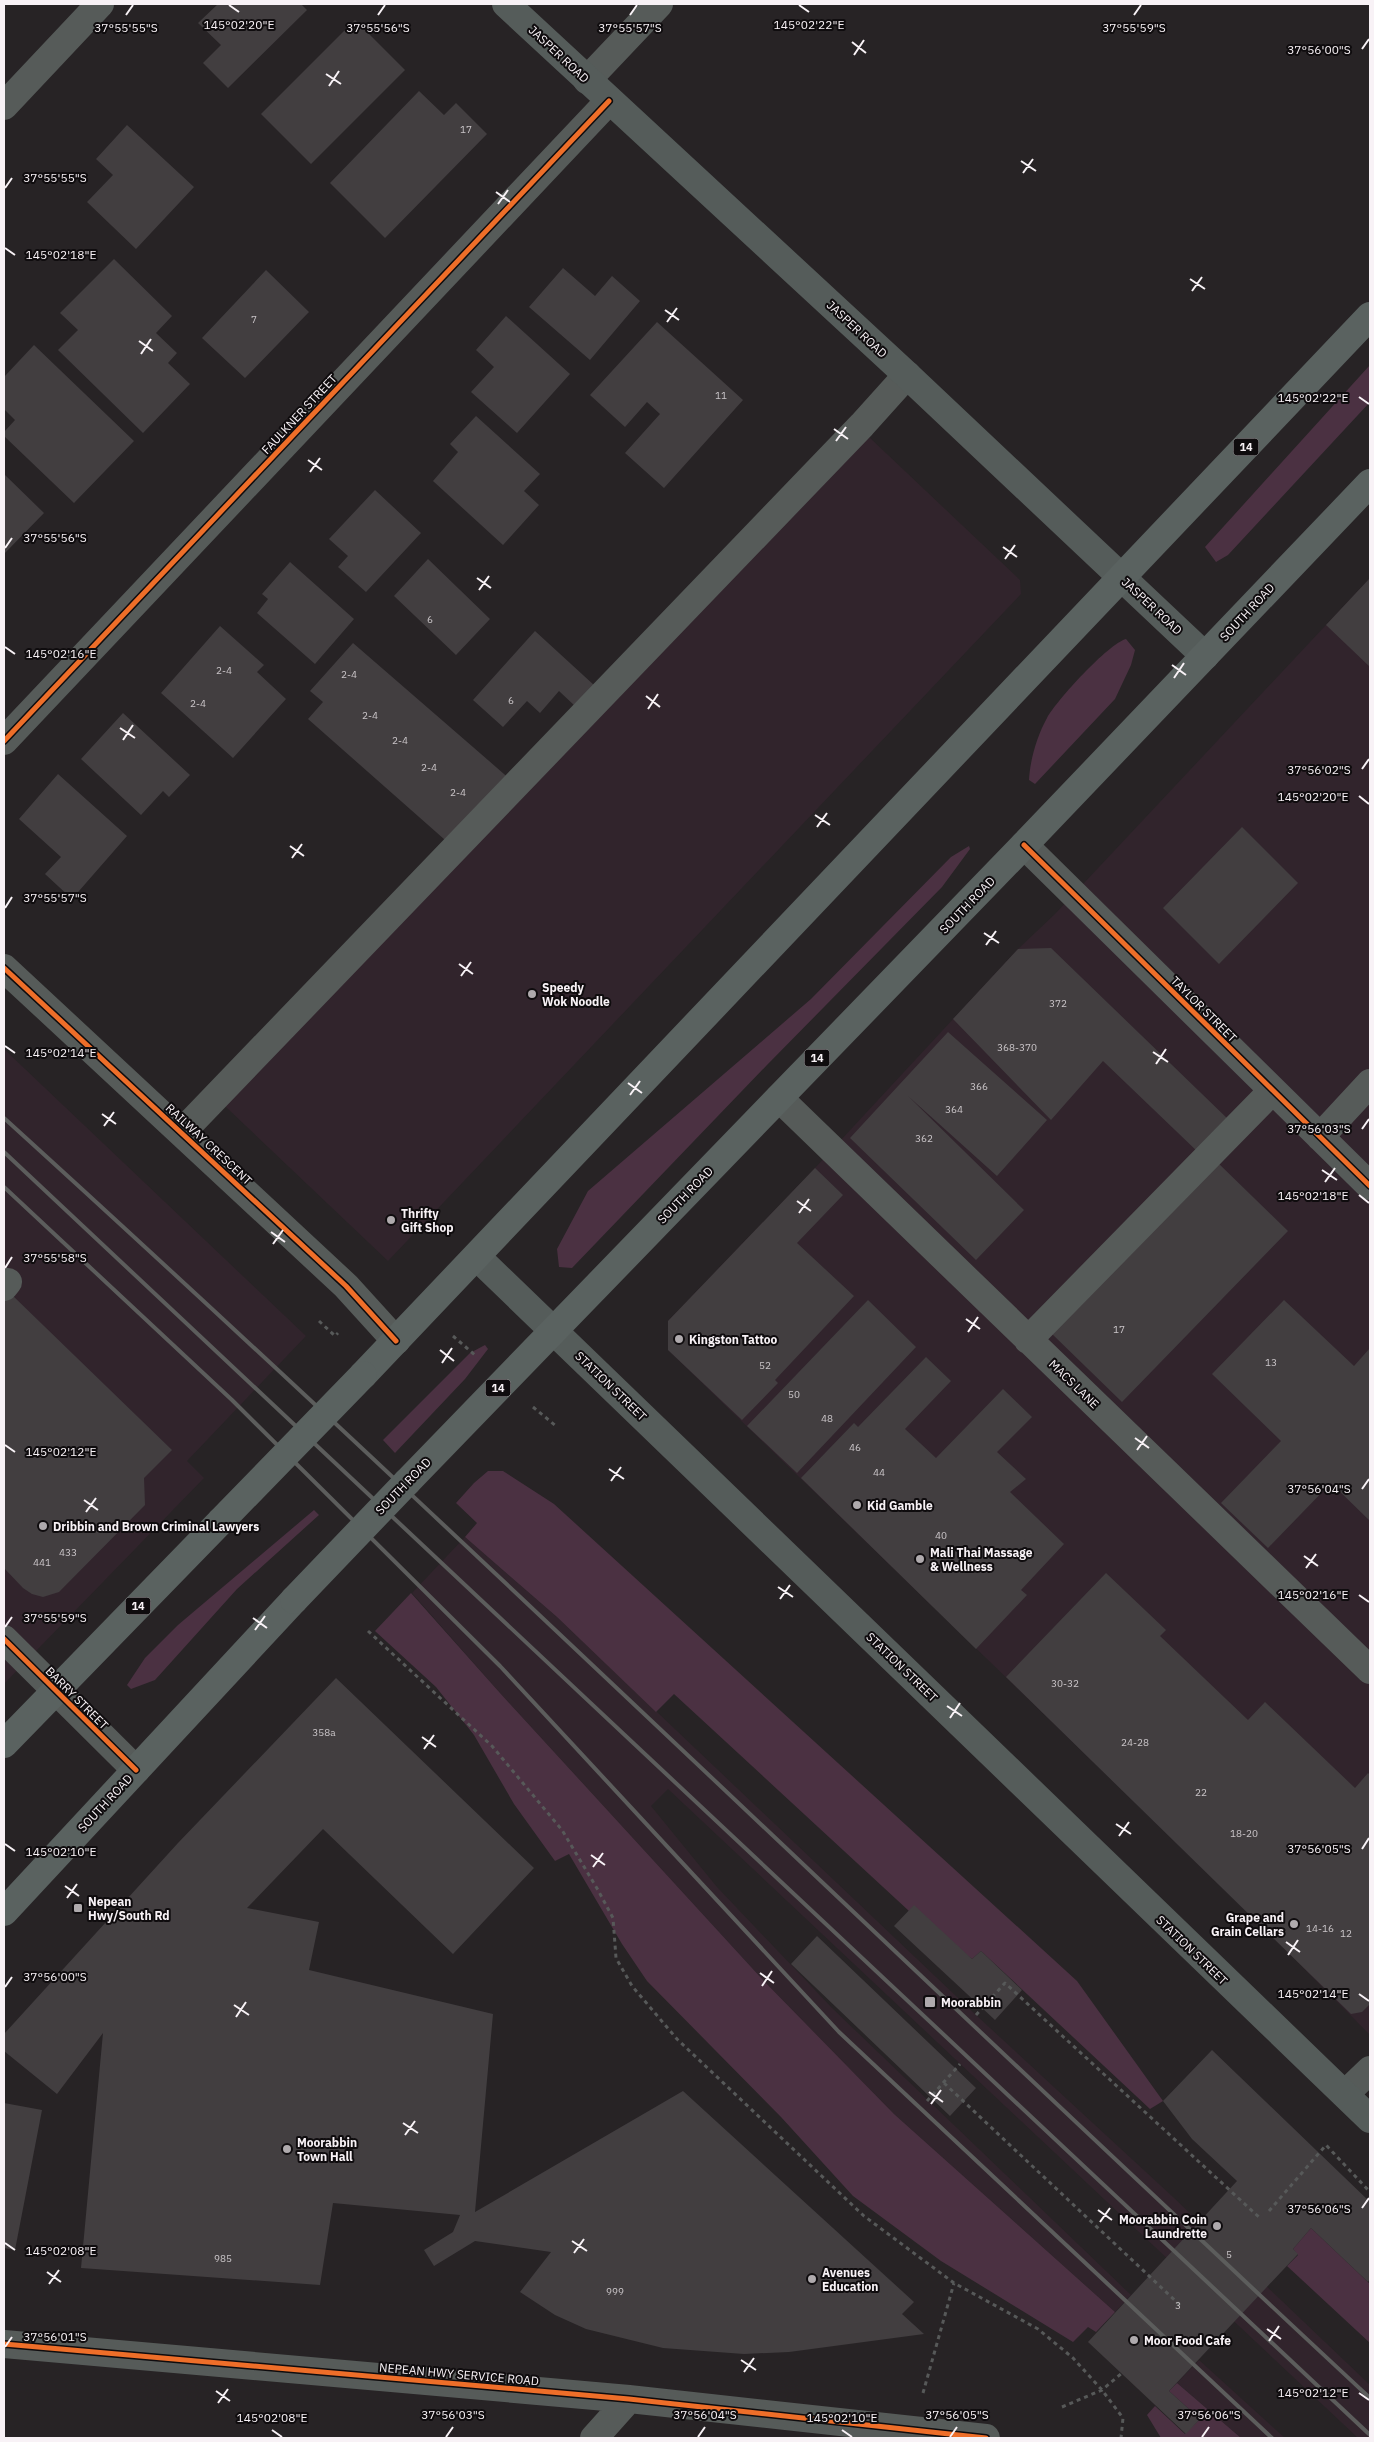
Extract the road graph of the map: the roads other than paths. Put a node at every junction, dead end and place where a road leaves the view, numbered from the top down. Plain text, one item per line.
1 (100, 4) edge
2 (506, 4) edge
3 (659, 4) edge
4 (587, 80) junction
5 (609, 101) junction
6 (4, 106) edge
7 (1370, 316) edge
8 (907, 375) junction
9 (1370, 483) edge
10 (1121, 578) junction
11 (1205, 656) junction
12 (4, 740) edge
13 (1024, 845) junction
14 (4, 968) edge
15 (1370, 1083) edge
16 (1272, 1091) junction
17 (779, 1098) junction
18 (182, 1132) junction
19 (1320, 1137) junction
20 (1370, 1186) edge
21 (477, 1257) junction
22 (553, 1331) junction
23 (1028, 1340) junction
24 (396, 1341) junction
25 (4, 1639) edge
26 (1370, 1670) edge
27 (56, 1692) junction
28 (4, 1744) edge
29 (136, 1770) junction
30 (4, 1912) edge
31 (1370, 2070) edge
32 (1345, 2094) junction
33 (1370, 2119) edge
34 (4, 2344) edge
35 (629, 2399) junction
36 (594, 2438) edge
37 (986, 2438) edge

1 - 6 street
2 - 4 main road, JASPER ROAD
3 - 4 street
4 - 5 main road, JASPER ROAD
5 - 8 main road, JASPER ROAD
5 - 12 street, FAULKNER STREET
7 - 10 highway, 14
8 - 10 main road, JASPER ROAD
8 - 18 street
9 - 11 highway, SOUTH ROAD / 14
10 - 11 main road, JASPER ROAD
10 - 21 highway, 14
11 - 13 highway, SOUTH ROAD / 14
13 - 16 street, TAYLOR STREET
13 - 17 highway, SOUTH ROAD / 14
14 - 18 street, RAILWAY CRESCENT
15 - 19 street
16 - 19 street, TAYLOR STREET
16 - 23 street
17 - 22 highway, SOUTH ROAD / 14
17 - 23 street, MACS LANE
18 - 24 street, RAILWAY CRESCENT
19 - 20 street, TAYLOR STREET
21 - 22 main road, STATION STREET
21 - 24 highway, 14
22 - 29 highway, SOUTH ROAD / 14, bridge
22 - 32 main road, STATION STREET
23 - 26 street, MACS LANE
24 - 27 highway, 14, bridge
25 - 27 street, BARRY STREET
27 - 28 highway, 14
27 - 29 street, BARRY STREET
29 - 30 highway, SOUTH ROAD / 14
31 - 32 street
32 - 33 main road, STATION STREET
34 - 35 street, NEPEAN HWY SERVICE ROAD
35 - 36 street
35 - 37 street, NEPEAN HWY SERVICE ROAD

